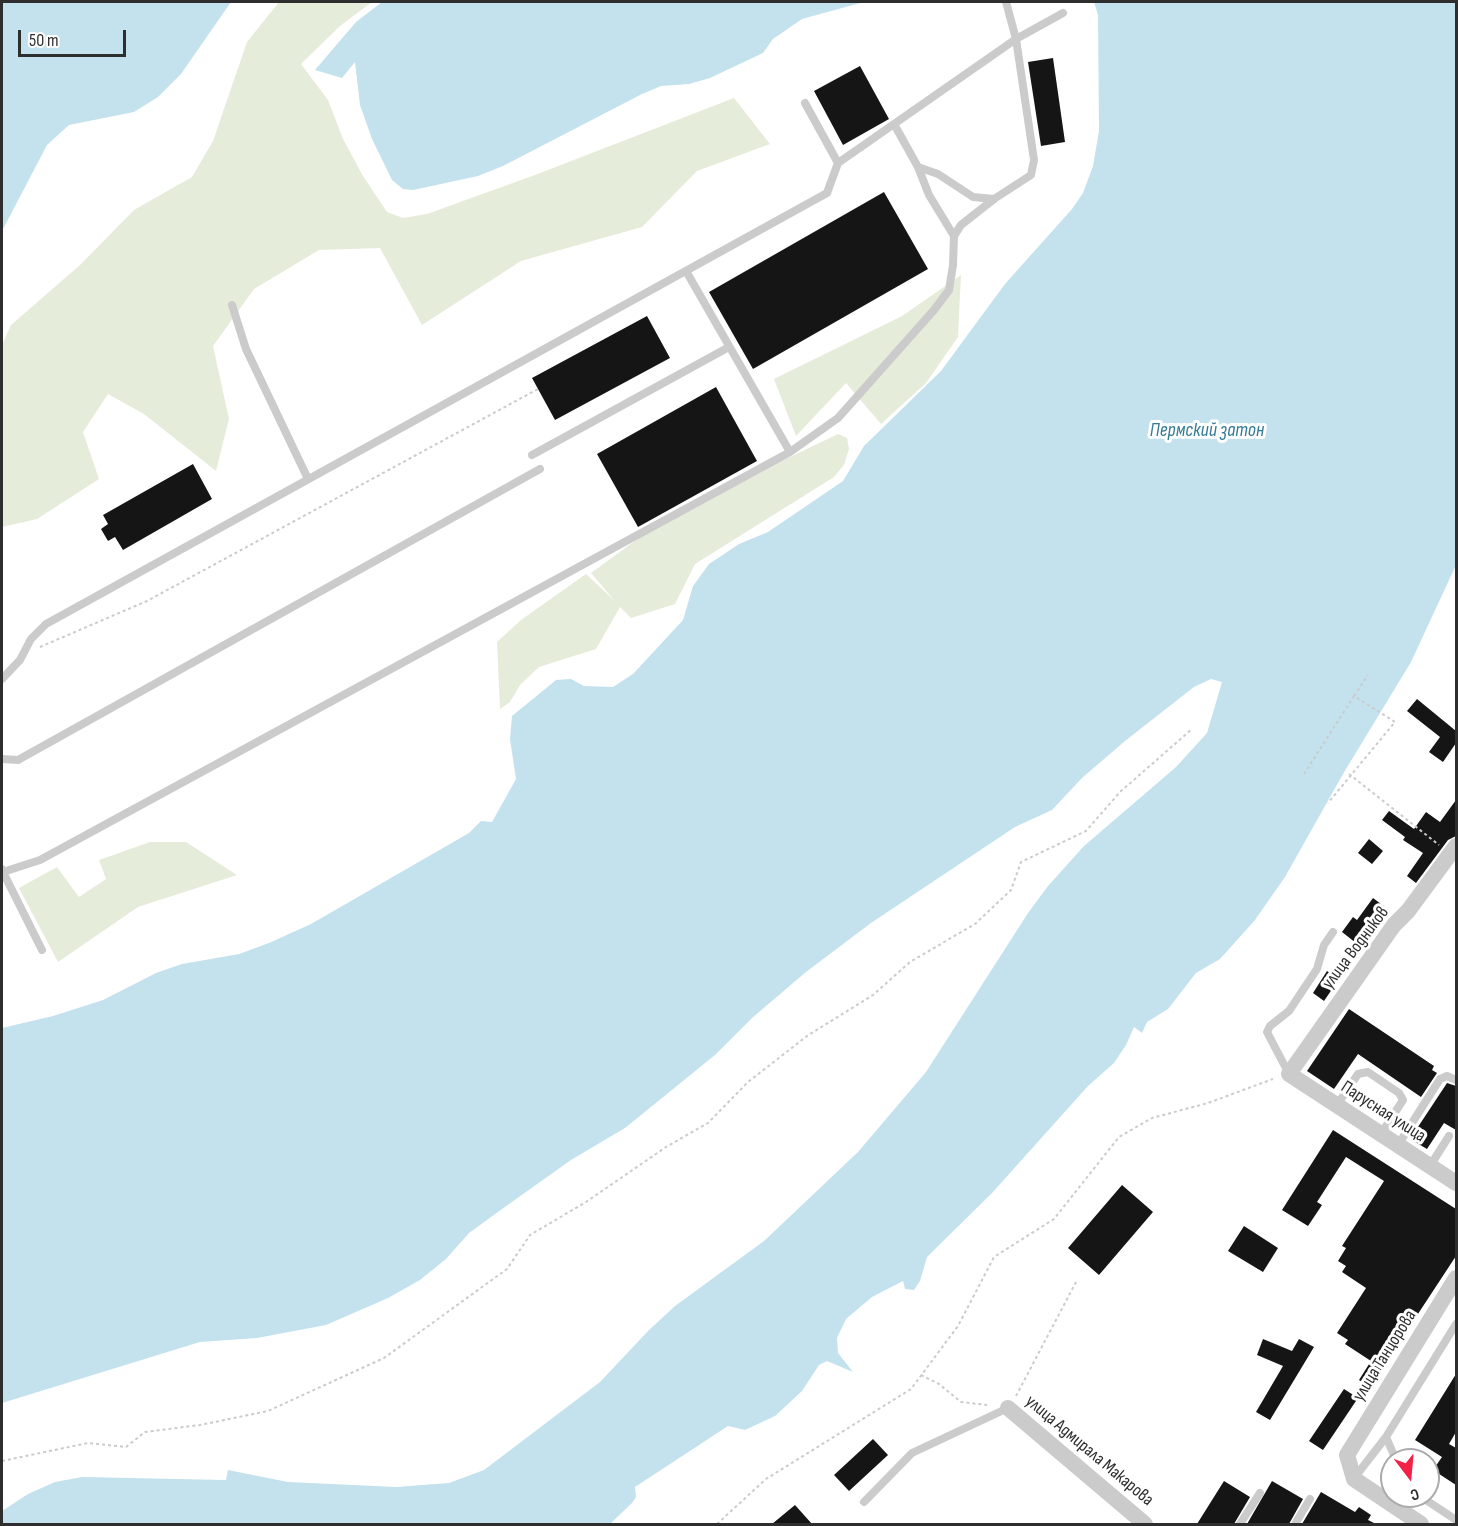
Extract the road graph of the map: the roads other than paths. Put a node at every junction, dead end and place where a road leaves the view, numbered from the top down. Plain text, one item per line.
1 (1006, 2) edge
2 (1063, 13) dead end
3 (1016, 39) junction
4 (805, 103) dead end
5 (894, 124) junction
6 (838, 163) junction
7 (918, 167) junction
8 (994, 199) junction
9 (954, 236) junction
10 (686, 271) junction
11 (232, 305) dead end
12 (729, 347) junction
13 (790, 452) junction
14 (532, 455) dead end
15 (540, 469) dead end
16 (308, 479) junction
17 (2, 679) edge
18 (2, 759) edge
19 (1454, 850) edge
20 (2, 870) edge
21 (1333, 932) dead end
22 (42, 950) dead end
23 (1289, 1074) junction
24 (1456, 1080) edge
25 (1337, 1105) junction
26 (1381, 1134) junction
27 (1449, 1136) dead end
28 (1398, 1145) junction
29 (1430, 1166) junction
30 (1456, 1183) edge
31 (1456, 1278) edge
32 (1456, 1324) edge
33 (1008, 1408) joint
34 (1386, 1437) junction
35 (1391, 1448) edge
36 (1354, 1479) junction
37 (1260, 1493) dead end
38 (1310, 1499) dead end
39 (864, 1502) dead end
40 (1438, 1508) edge
41 (1456, 1520) edge
42 (1145, 1524) edge
43 (1240, 1524) edge
44 (1295, 1524) edge
45 (1421, 1524) edge

1 - 3 lane
2 - 3 lane
3 - 5 lane
3 - 8 lane
4 - 6 lane
5 - 6 lane
5 - 7 lane
6 - 10 lane
7 - 8 lane
7 - 9 lane
8 - 9 lane
9 - 13 lane
10 - 12 lane
10 - 16 lane
11 - 16 lane
12 - 13 lane
12 - 14 lane
13 - 20 lane
15 - 18 lane
16 - 17 lane
19 - 23 street, улица Водников
20 - 22 lane
21 - 23 lane
23 - 25 street, Парусная улица
24 - 28 lane
25 - 26 street, Парусная улица
25 - 26 lane
26 - 28 street, Парусная улица
27 - 29 lane
28 - 29 street, Парусная улица
29 - 30 street, Парусная улица
31 - 36 street, улица Танцорова
32 - 34 lane
33 - 39 lane
33 - 42 street, улица Адмирала Макарова
34 - 35 lane
34 - 36 lane
36 - 45 street
37 - 43 lane
38 - 44 lane
40 - 41 lane

